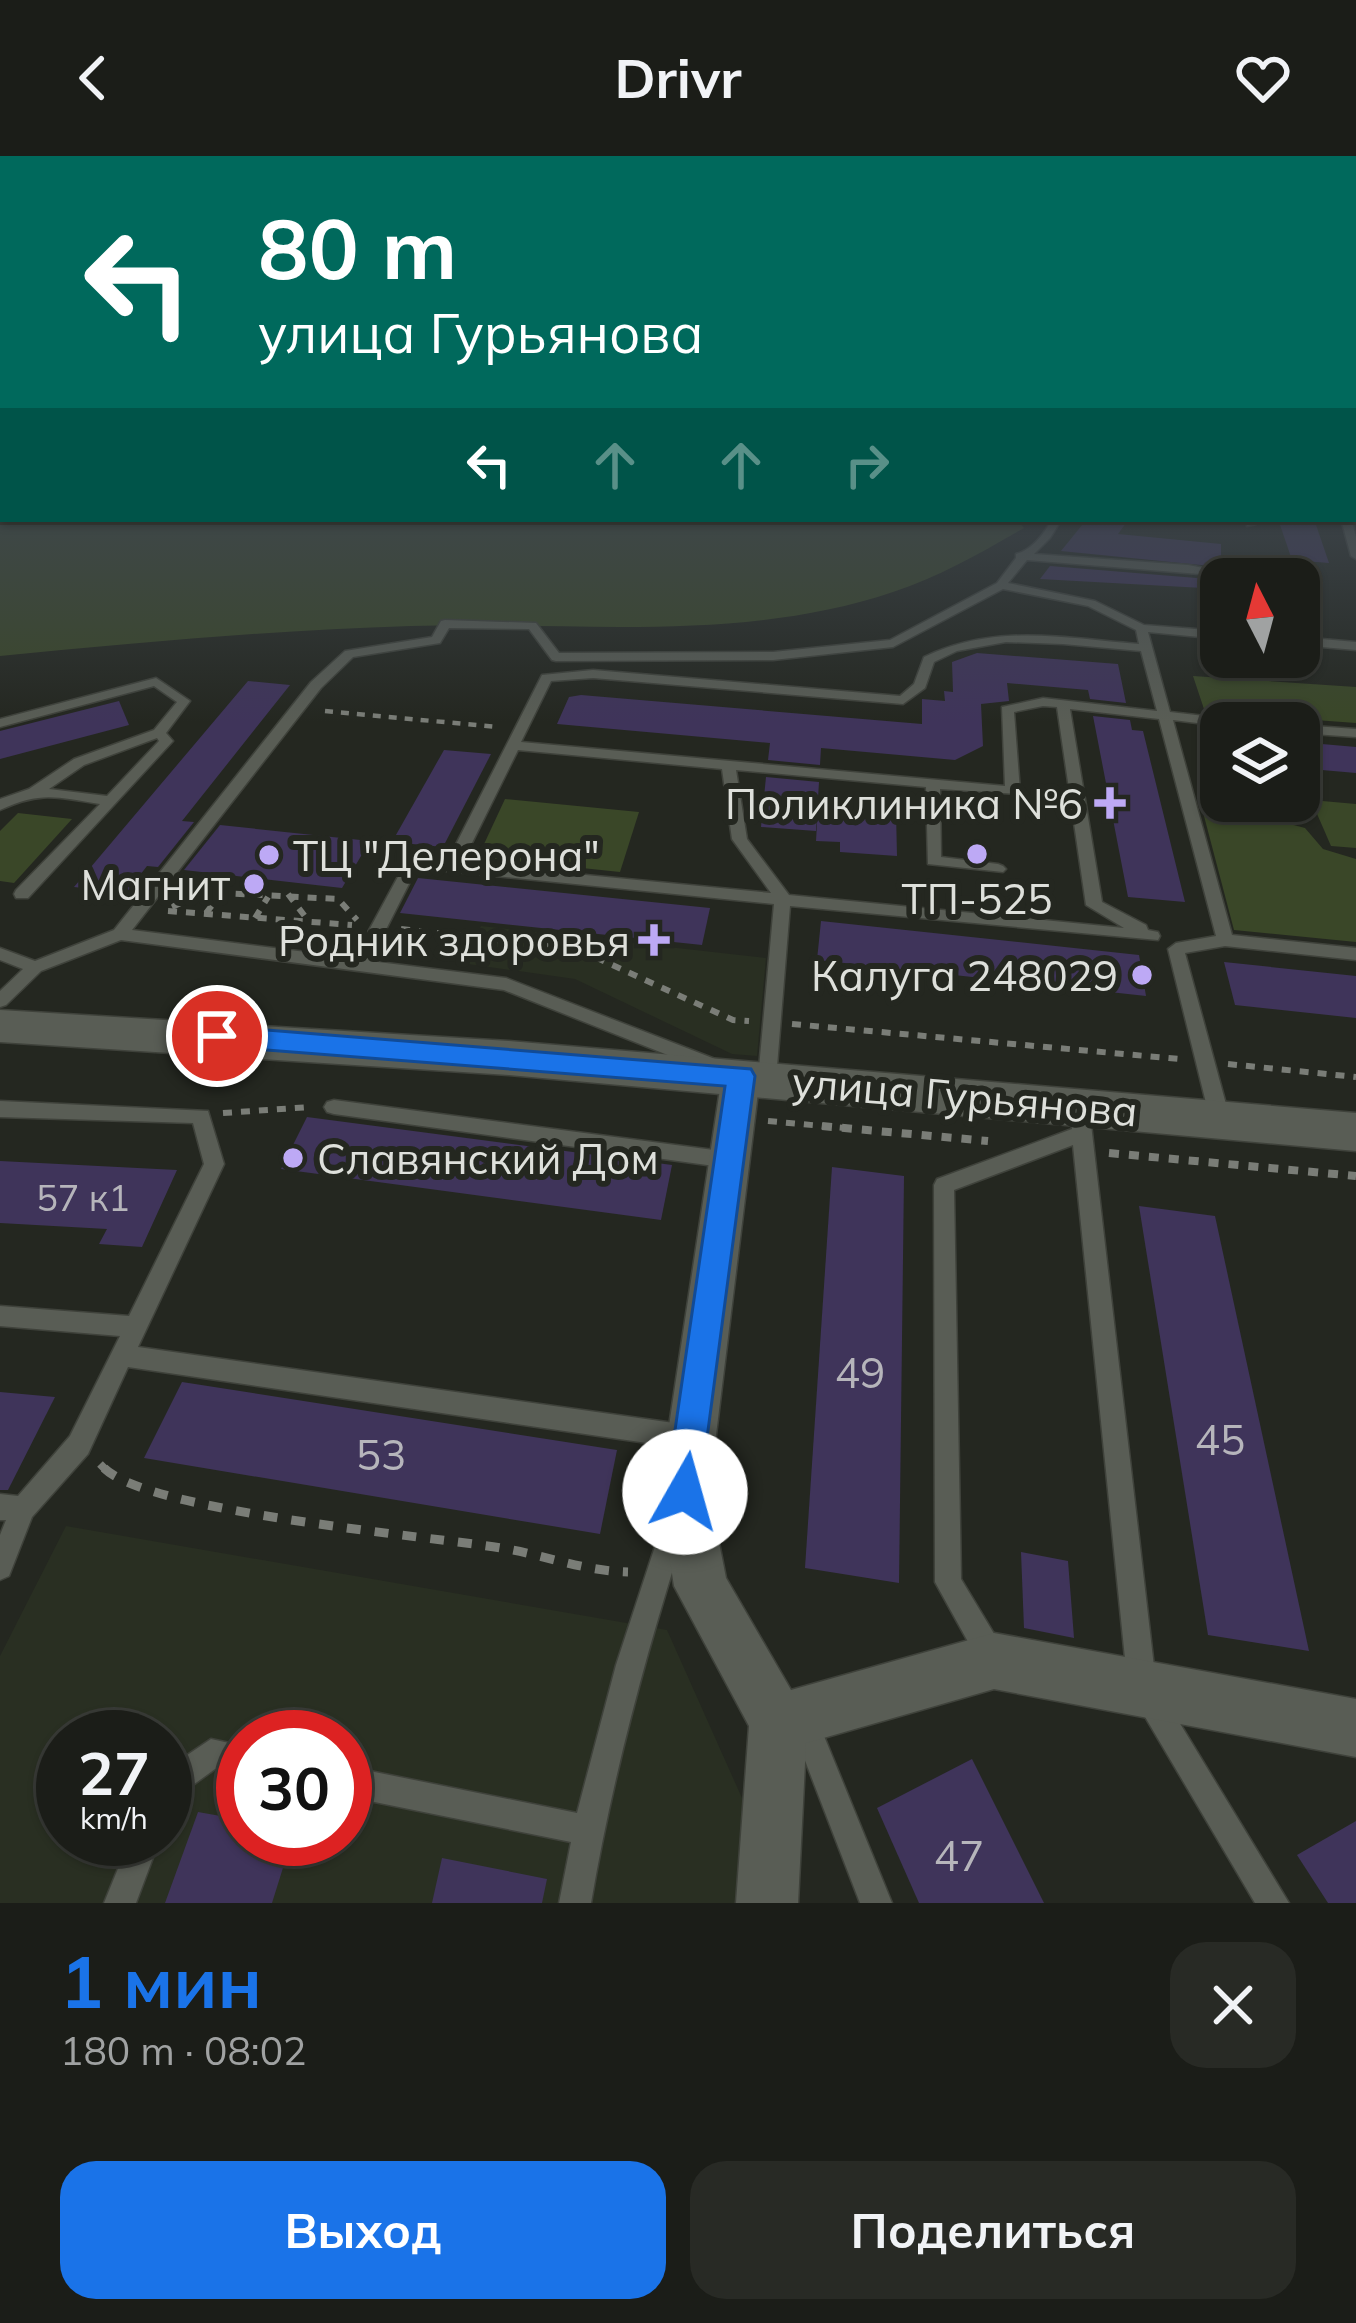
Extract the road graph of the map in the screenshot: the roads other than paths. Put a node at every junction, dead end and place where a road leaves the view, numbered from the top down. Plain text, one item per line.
1 (1018, 559) edge
2 (1055, 559) edge
3 (1200, 570) edge
4 (1001, 585) junction
5 (1141, 628) junction
6 (1200, 632) edge
7 (1320, 643) edge
8 (1356, 646) edge
9 (1147, 648) junction
10 (1063, 704) junction
11 (1164, 711) junction
12 (1200, 717) edge
13 (0, 723) edge
14 (1320, 730) edge
15 (159, 733) junction
16 (1356, 733) edge
17 (513, 745) junction
18 (728, 765) junction
19 (933, 784) junction
20 (33, 793) junction
21 (111, 801) junction
22 (0, 806) edge
23 (452, 867) junction
24 (998, 869) dead end
25 (22, 894) dead end
26 (782, 898) junction
27 (120, 934) junction
28 (1152, 936) junction
29 (1225, 940) junction
30 (1176, 949) junction
31 (0, 954) edge
32 (1356, 954) edge
33 (359, 966) junction
34 (35, 967) junction
35 (0, 1001) edge
36 (0, 1026) edge
37 (754, 1077) junction
38 (334, 1107) road end
39 (0, 1109) edge
40 (1220, 1119) junction
41 (1081, 1120) junction
42 (1354, 1138) edge
43 (729, 1160) junction
44 (0, 1316) edge
45 (136, 1327) junction
46 (122, 1356) junction
47 (692, 1437) junction
48 (685, 1492) junction
49 (12, 1508) edge
50 (0, 1567) edge
51 (994, 1661) junction
52 (1142, 1688) junction
53 (790, 1721) junction
54 (1356, 1728) edge
55 (372, 1786) edge
56 (587, 1830) junction
57 (134, 1866) edge
58 (120, 1903) edge
59 (575, 1903) edge
60 (767, 1903) edge
61 (876, 1903) edge
62 (1273, 1903) edge

1 - 4 lane
2 - 3 lane
4 - 5 lane
4 - 27 lane
5 - 6 lane
5 - 9 lane
7 - 8 lane
9 - 11 lane
9 - 17 lane
10 - 11 lane
10 - 19 lane
10 - 28 lane
11 - 12 lane
11 - 29 lane
13 - 15 lane
14 - 16 lane
15 - 20 lane
15 - 21 lane
17 - 18 lane
17 - 23 lane
18 - 19 lane
18 - 26 lane
19 - 24 lane
20 - 21 lane
20 - 22 lane
21 - 25 lane
23 - 26 lane
23 - 33 lane
26 - 28 lane
26 - 37 lane
27 - 33 lane
27 - 34 lane
28 - 30 lane
29 - 30 lane
29 - 32 lane
30 - 40 lane
31 - 34 lane
33 - 37 lane
34 - 35 lane
36 - 37 street, улица Гурьянова
37 - 41 street, улица Гурьянова
37 - 43 street
38 - 43 lane
39 - 45 lane
40 - 41 street, улица Гурьянова
40 - 42 street, улица Гурьянова
41 - 51 lane
41 - 52 lane
43 - 47 street
44 - 45 lane
45 - 46 lane
46 - 47 lane
46 - 49 lane
47 - 48 street
48 - 53 street
48 - 56 lane
49 - 50 lane
51 - 52 street
51 - 53 street
52 - 54 street
52 - 62 lane
53 - 60 street
53 - 61 lane
55 - 56 lane
56 - 59 lane
57 - 58 lane

